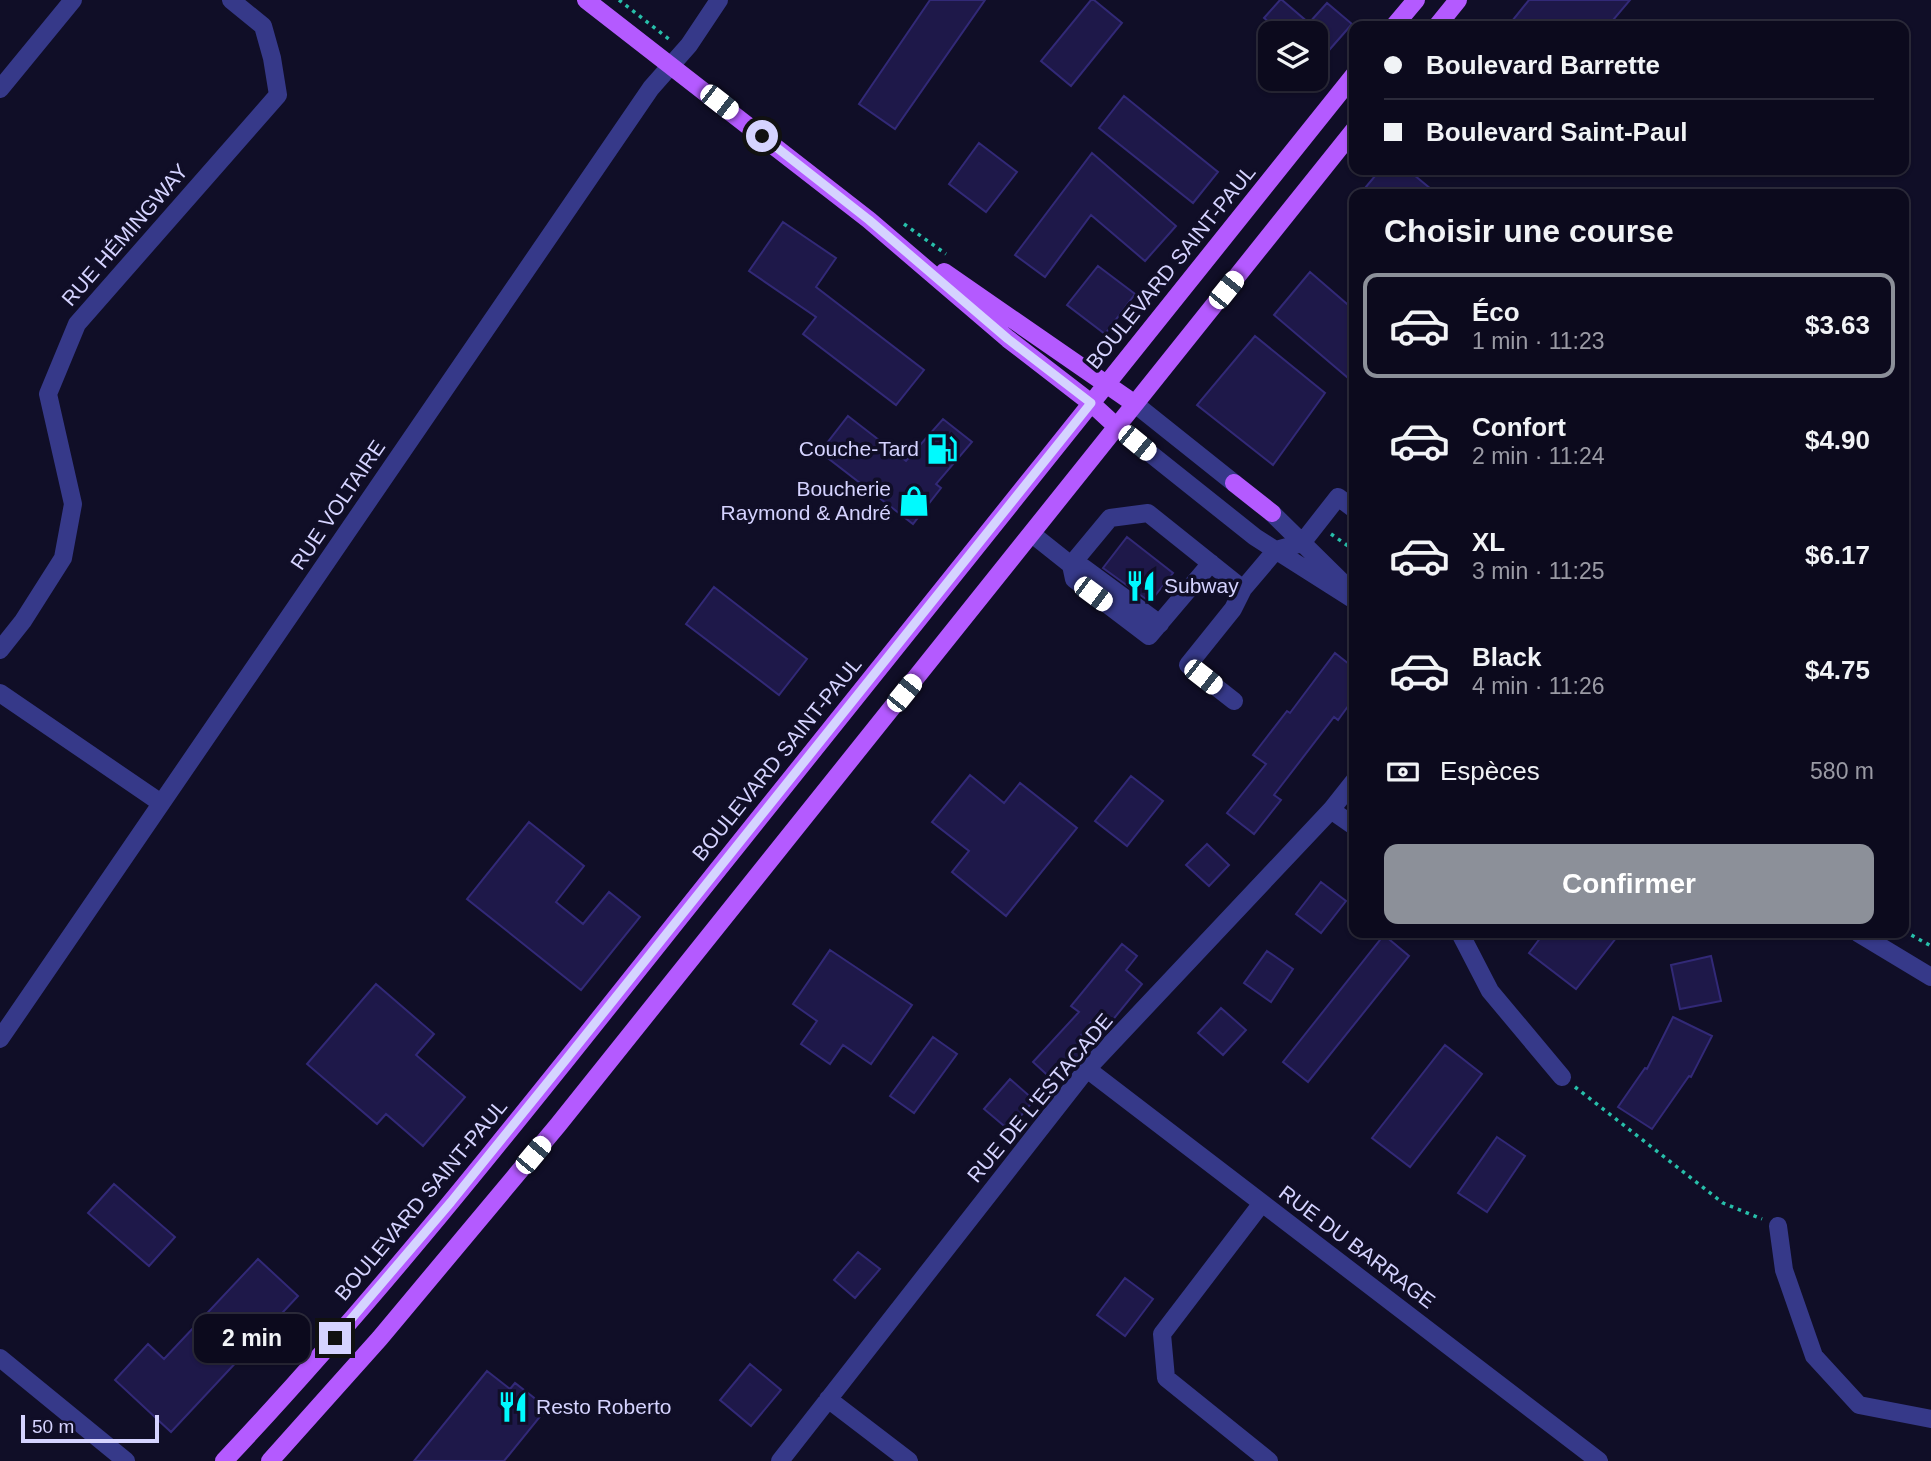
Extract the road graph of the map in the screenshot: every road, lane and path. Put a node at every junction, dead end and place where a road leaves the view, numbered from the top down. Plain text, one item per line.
1 (73, 0) edge
2 (231, 0) edge
3 (586, 0) edge
4 (619, 0) edge
5 (719, 0) edge
6 (1416, 0) edge
7 (1458, 0) edge
8 (1398, 21) edge
9 (1441, 21) edge
10 (670, 40) dead end
11 (670, 65) junction
12 (1349, 81) edge
13 (0, 89) edge
14 (1349, 136) edge
15 (869, 220) junction
16 (900, 221) dead end
17 (952, 258) dead end
18 (1105, 385) junction
19 (1091, 403) junction
20 (1135, 404) junction
21 (1117, 427) junction
22 (1234, 483) joint
23 (1349, 505) edge
24 (1272, 513) joint
25 (1032, 534) junction
26 (1337, 537) dead end
27 (1302, 543) junction
28 (1349, 546) edge
29 (1276, 550) junction
30 (1211, 563) junction
31 (1071, 565) junction
32 (1243, 589) junction
33 (1349, 593) edge
34 (1349, 595) edge
35 (0, 650) edge
36 (0, 693) edge
37 (1234, 701) dead end
38 (1349, 787) edge
39 (161, 803) junction
40 (1331, 810) junction
41 (1349, 823) edge
42 (1909, 934) edge
43 (1463, 938) edge
44 (1866, 938) edge
45 (1931, 946) edge
46 (1931, 977) edge
47 (0, 1039) edge
48 (1087, 1069) junction
49 (1562, 1077) joint
50 (1262, 1203) junction
51 (1778, 1226) joint
52 (0, 1358) edge
53 (828, 1399) junction
54 (1931, 1419) edge
55 (126, 1461) edge
56 (224, 1461) edge
57 (270, 1461) edge
58 (780, 1461) edge
59 (909, 1461) edge
60 (1269, 1461) edge
61 (1599, 1461) edge

1 - 13 street
2 - 35 street, RUE HÉMINGWAY
3 - 11 main road
4 - 10 path
5 - 11 street, RUE VOLTAIRE
6 - 8 main road
7 - 9 main road
11 - 15 main road
11 - 39 street, RUE VOLTAIRE
12 - 18 main road, BOULEVARD SAINT-PAUL
14 - 20 main road
15 - 18 main road
15 - 19 main road
16 - 17 path
18 - 19 main road, BOULEVARD SAINT-PAUL
18 - 20 main road
19 - 21 main road
19 - 56 main road, BOULEVARD SAINT-PAUL
20 - 21 main road
20 - 22 street
21 - 25 main road
21 - 29 street
22 - 24 main road
23 - 27 street
24 - 27 street
25 - 31 street
25 - 57 main road
26 - 28 path
27 - 29 street
27 - 33 street
29 - 32 street
29 - 34 street
30 - 31 street
30 - 31 street
30 - 32 street
32 - 37 street
36 - 39 street
38 - 40 street, RUE DE L'ESTACADE
39 - 47 street, RUE VOLTAIRE
40 - 41 street
40 - 48 street, RUE DE L'ESTACADE
42 - 45 path
43 - 49 street
44 - 46 street
48 - 50 street, RUE DU BARRAGE
48 - 53 street, RUE DE L'ESTACADE
49 - 51 path
50 - 60 street
50 - 61 street, RUE DU BARRAGE
51 - 54 street
52 - 55 street
53 - 58 street, RUE DE L'ESTACADE
53 - 59 street

